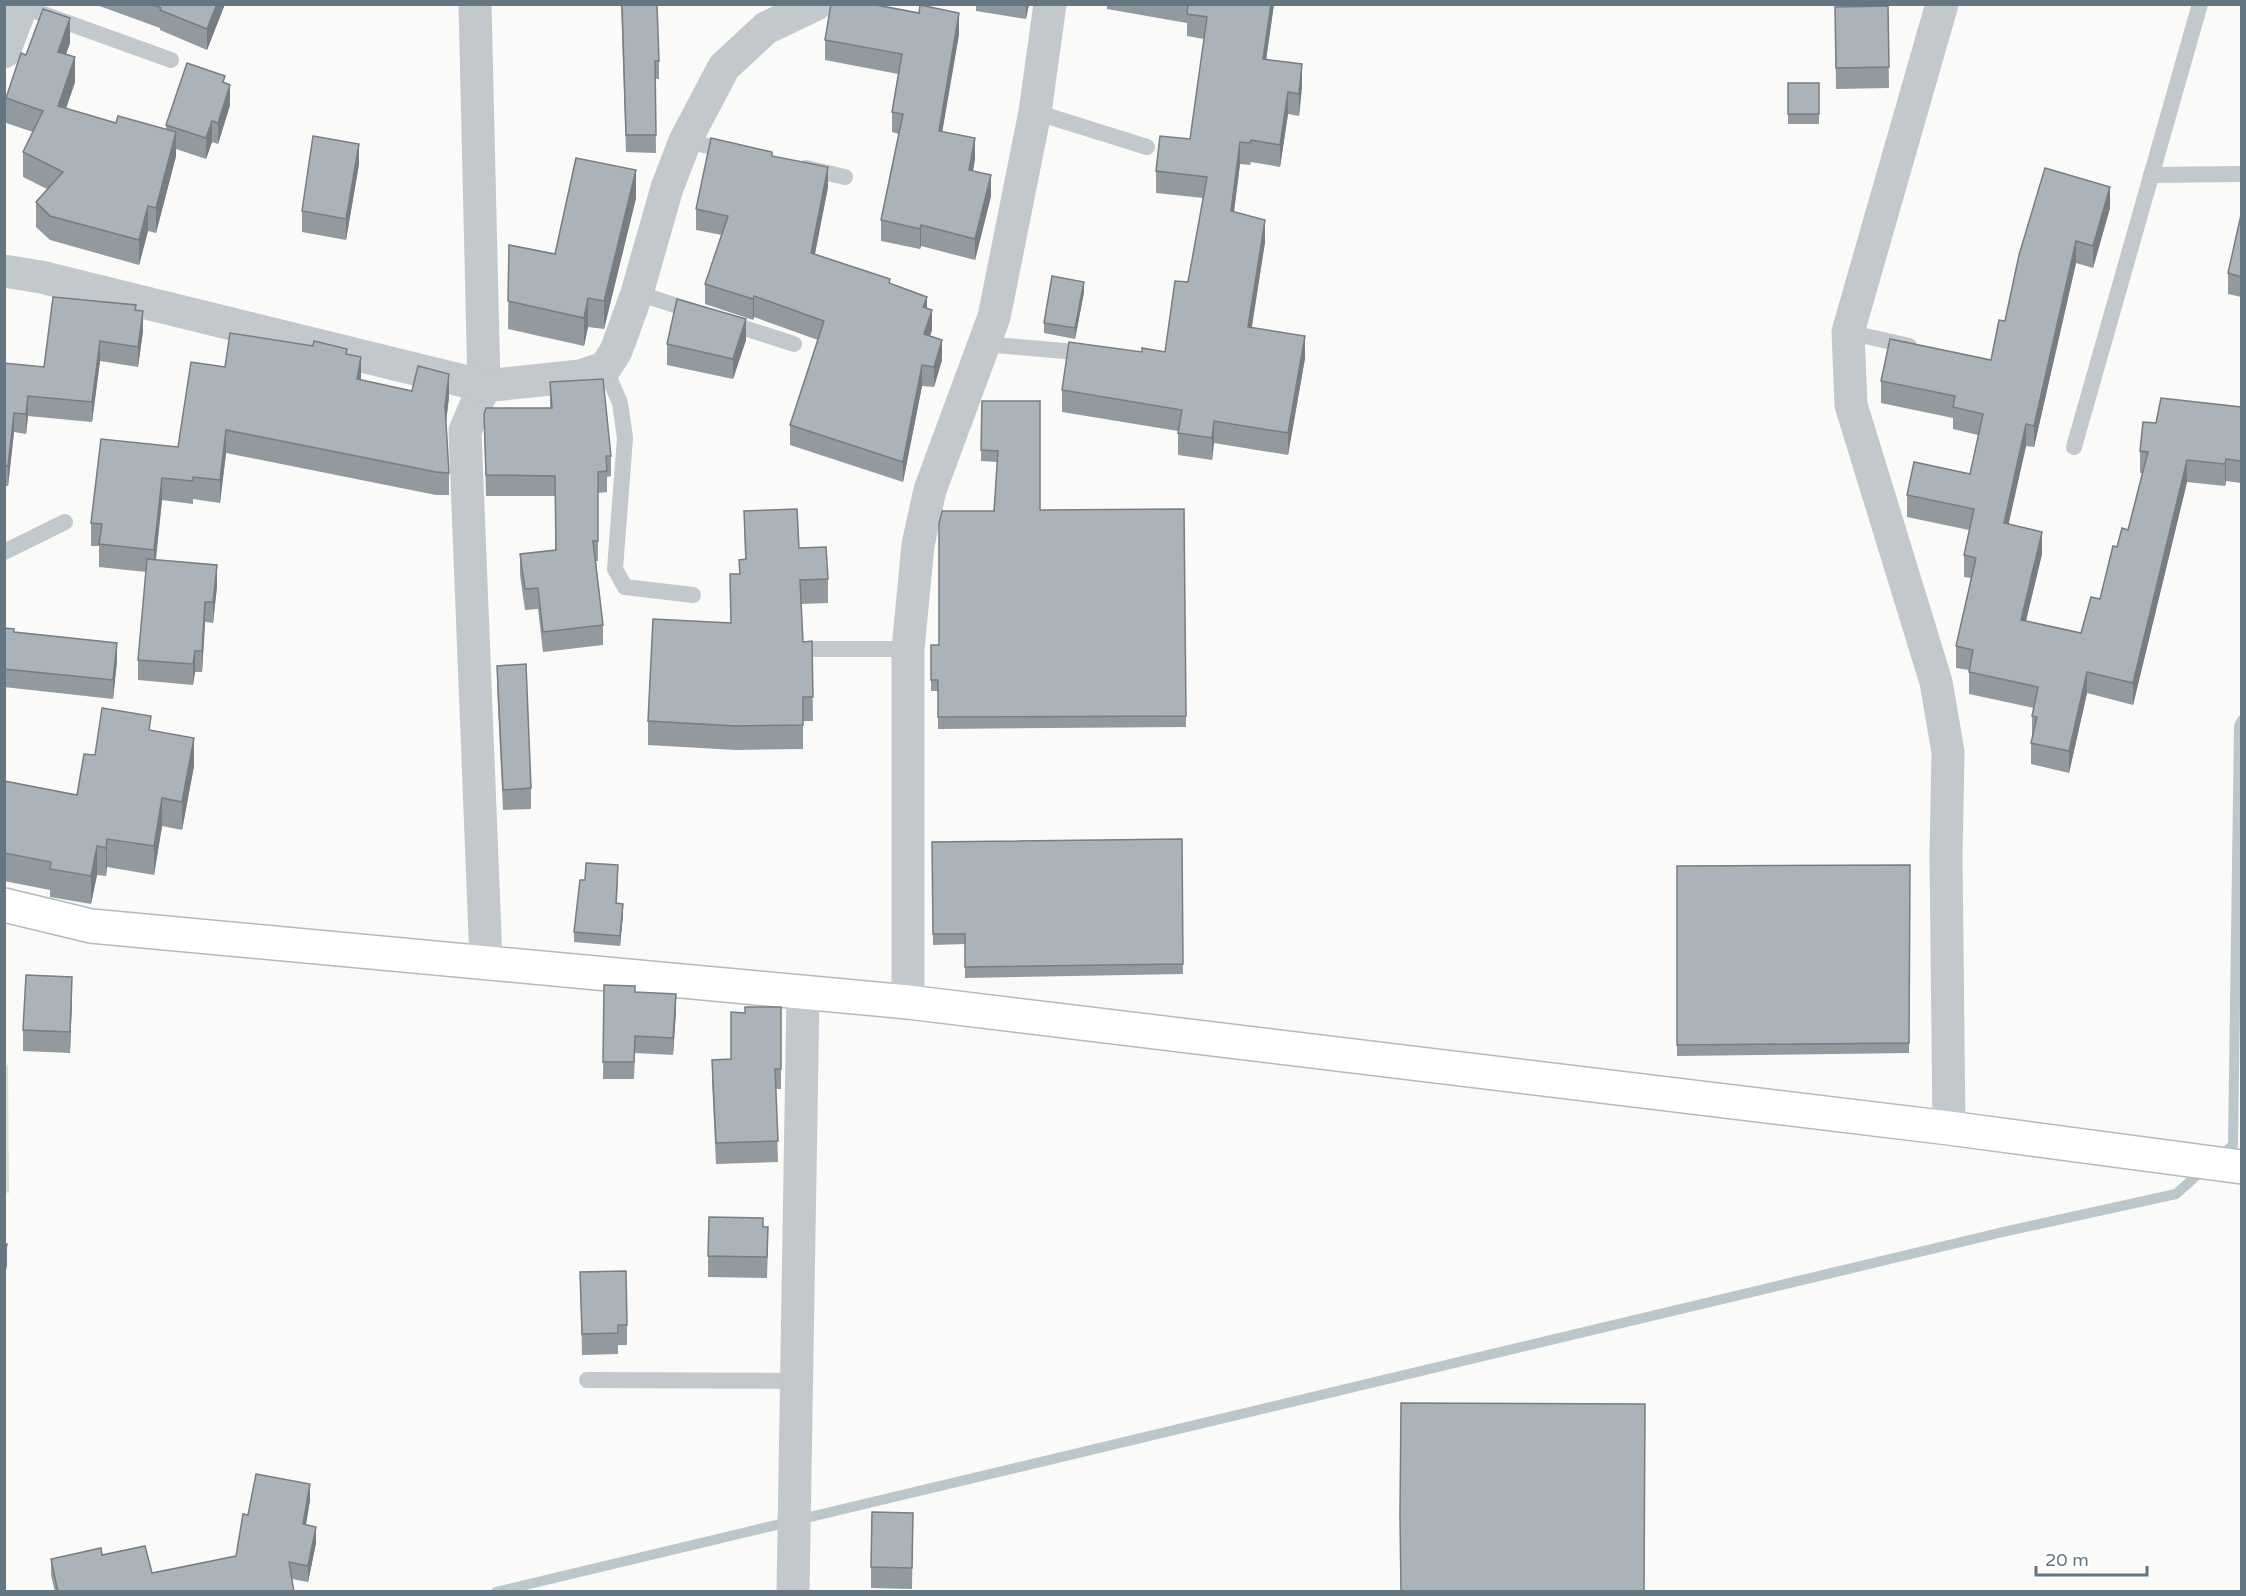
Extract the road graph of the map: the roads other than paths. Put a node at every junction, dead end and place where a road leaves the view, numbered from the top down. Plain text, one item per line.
1 (475, 4) edge
2 (816, 4) edge
3 (1050, 4) edge
4 (1942, 4) edge
5 (2200, 4) edge
6 (22, 5) edge
7 (4, 52) edge
8 (171, 60) dead end
9 (1035, 112) junction
10 (685, 141) junction
11 (1147, 147) dead end
12 (742, 154) edge
13 (788, 164) edge
14 (2241, 174) edge
15 (2151, 175) junction
16 (845, 177) dead end
17 (4, 271) edge
18 (637, 293) junction
19 (1848, 333) junction
20 (794, 344) dead end
21 (984, 344) junction
22 (1924, 349) edge
23 (1088, 353) edge
24 (604, 368) junction
25 (484, 386) junction
26 (2074, 447) dead end
27 (65, 522) dead end
28 (4, 552) edge
29 (693, 595) dead end
30 (815, 649) edge
31 (908, 649) junction
32 (4, 905) edge
33 (486, 961) junction
34 (802, 994) junction
35 (908, 1002) junction
36 (1948, 1128) junction
37 (2241, 1167) edge
38 (587, 1380) dead end
39 (795, 1381) junction
40 (793, 1592) edge

1 - 25 street
2 - 10 street
3 - 9 street
4 - 19 street
5 - 15 lane
6 - 7 street
6 - 8 lane
9 - 11 lane
9 - 21 street
10 - 12 lane
10 - 18 street
13 - 16 lane
14 - 15 lane
15 - 26 lane
17 - 25 street
18 - 20 lane
18 - 24 street
19 - 22 lane
19 - 36 street
21 - 23 lane
21 - 31 street
24 - 25 street
24 - 29 lane
25 - 33 street
27 - 28 lane
30 - 31 lane
31 - 35 street
32 - 33 street
33 - 34 street
34 - 35 street
34 - 39 street
35 - 36 street
36 - 37 street
38 - 39 lane
39 - 40 street

